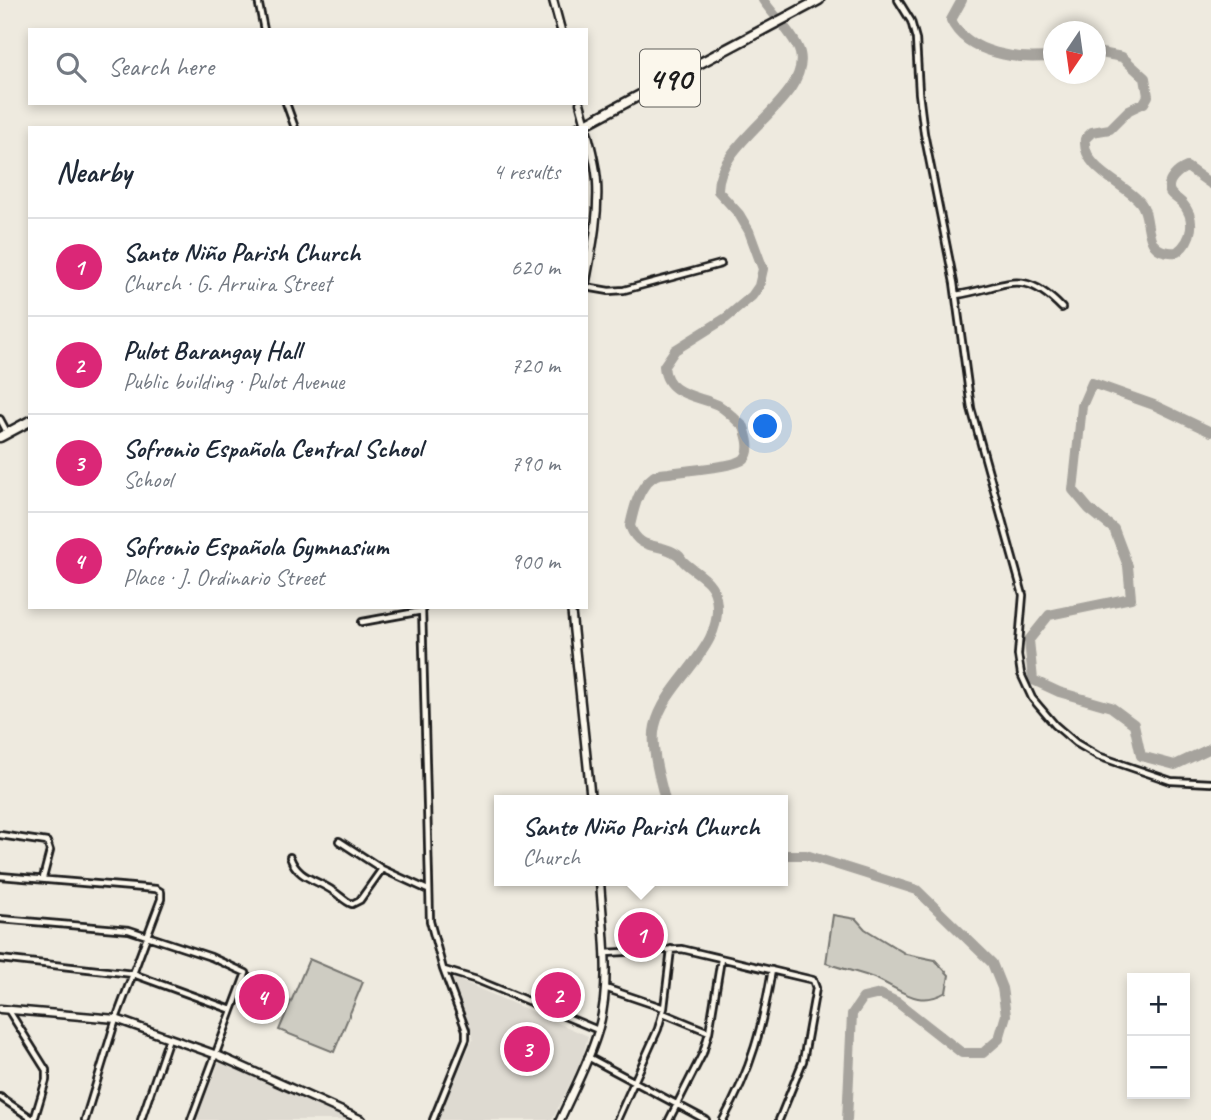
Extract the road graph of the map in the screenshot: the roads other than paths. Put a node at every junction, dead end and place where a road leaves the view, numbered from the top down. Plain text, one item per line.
1 (258, 0) edge
2 (553, 0) edge
3 (819, 0) edge
4 (898, 0) edge
5 (264, 28) edge
6 (560, 28) edge
7 (287, 105) edge
8 (580, 105) edge
9 (294, 126) edge
10 (584, 126) edge
11 (586, 126) edge
12 (588, 141) edge
13 (721, 264) dead end
14 (588, 265) edge
15 (588, 287) edge
16 (956, 295) junction
17 (1062, 308) dead end
18 (0, 419) edge
19 (28, 422) edge
20 (4, 435) edge
21 (422, 609) edge
22 (571, 609) edge
23 (362, 622) dead end
24 (1211, 783) edge
25 (590, 795) edge
26 (0, 835) edge
27 (339, 841) dead end
28 (290, 857) dead end
29 (382, 869) junction
30 (0, 876) edge
31 (43, 878) junction
32 (600, 886) edge
33 (428, 890) junction
34 (0, 919) edge
35 (148, 935) junction
36 (671, 950) junction
37 (605, 953) junction
38 (0, 959) edge
39 (722, 959) junction
40 (443, 970) junction
41 (772, 970) junction
42 (134, 974) junction
43 (604, 987) junction
44 (0, 1009) edge
45 (9, 1010) junction
46 (232, 1010) junction
47 (664, 1011) junction
48 (116, 1019) junction
49 (598, 1030) junction
50 (709, 1032) junction
51 (170, 1037) junction
52 (217, 1055) junction
53 (588, 1057) junction
54 (634, 1081) junction
55 (0, 1097) edge
56 (678, 1104) junction
57 (34, 1120) edge
58 (85, 1120) edge
59 (141, 1120) edge
60 (191, 1120) edge
61 (362, 1120) edge
62 (433, 1120) edge
63 (560, 1120) edge
64 (617, 1120) edge
65 (669, 1120) edge
66 (706, 1120) edge
67 (723, 1120) edge
68 (779, 1120) edge

1 - 5 street
2 - 6 street
3 - 11 main road, 490
4 - 16 street
7 - 9 street
8 - 10 street
12 - 14 street
13 - 15 street
16 - 17 street
16 - 24 street
18 - 20 street
19 - 20 main road
21 - 23 street
21 - 33 street
22 - 25 street
26 - 31 street
27 - 29 street
28 - 29 street
29 - 33 street
30 - 31 street
31 - 35 street
32 - 37 street
33 - 40 street
34 - 35 street
35 - 42 street
35 - 46 street
36 - 37 street
36 - 39 street
36 - 47 street
37 - 43 street
38 - 42 street
39 - 41 street
39 - 50 street
40 - 49 street
40 - 62 street
41 - 67 street
41 - 68 street
42 - 46 street
42 - 48 street
43 - 47 street
43 - 49 street
44 - 45 street
45 - 48 street
45 - 57 street
46 - 52 street
47 - 50 street
47 - 54 street
48 - 51 street
48 - 58 street
49 - 53 street
50 - 56 street
51 - 52 street
51 - 59 street
52 - 60 street
52 - 61 street
53 - 54 street
53 - 63 street
54 - 56 street
54 - 64 street
55 - 57 street
56 - 65 street
56 - 66 street

